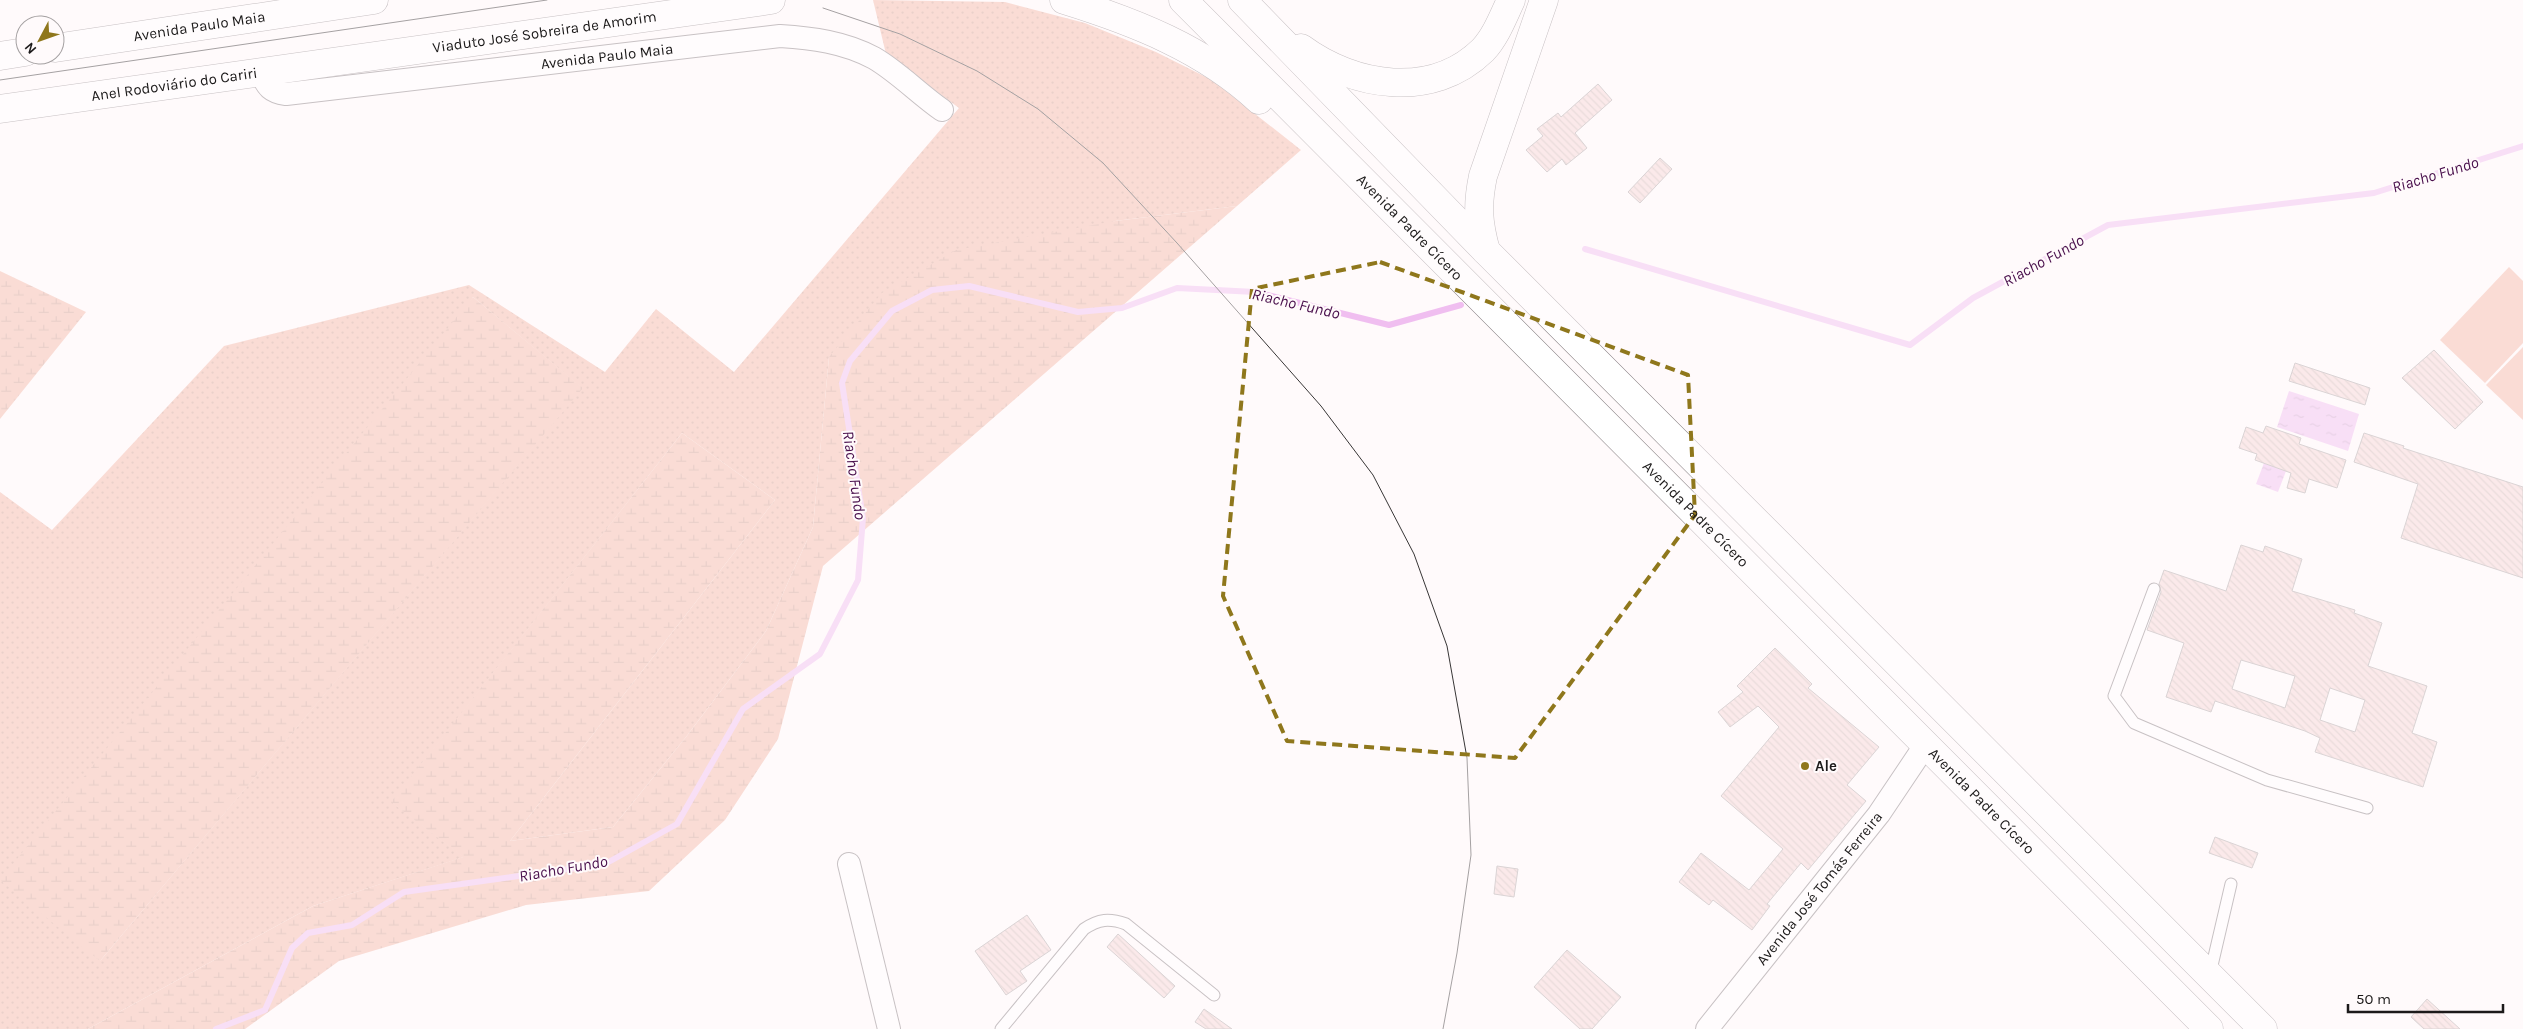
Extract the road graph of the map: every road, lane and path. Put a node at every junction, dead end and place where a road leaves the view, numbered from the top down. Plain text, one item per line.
1 (374, 0) edge
2 (772, 0) edge
3 (1064, 0) edge
4 (1183, 0) edge
5 (1511, 0) edge
6 (1544, 0) edge
7 (1250, 8) edge
8 (65, 46) edge
9 (15, 54) edge
10 (0, 56) edge
11 (348, 61) joint
12 (261, 73) junction
13 (0, 109) edge
14 (942, 110) dead end
15 (1332, 151) junction
16 (1486, 251) junction
17 (2154, 589) dead end
18 (1926, 744) junction
19 (2367, 808) dead end
20 (849, 864) dead end
21 (2231, 884) dead end
22 (2210, 975) junction
23 (1214, 994) dead end
24 (889, 1029) edge
25 (1002, 1029) edge
26 (1707, 1029) edge
27 (2209, 1029) edge
28 (2263, 1029) edge

1 - 8 main road, Avenida Paulo Maia
2 - 11 main road, Viaduto José Sobreira de Amorim
3 - 15 main road
4 - 15 main road, Avenida Padre Cícero
5 - 7 main road
6 - 16 main road
7 - 16 main road
9 - 10 main road
11 - 12 main road, Anel Rodoviário do Cariri
12 - 13 main road, Anel Rodoviário do Cariri
12 - 14 street, Avenida Paulo Maia
15 - 18 main road, Avenida Padre Cícero
16 - 22 main road
17 - 19 lane
18 - 26 street, Avenida José Tomás Ferreira
18 - 27 main road, Avenida Padre Cícero
20 - 24 street
21 - 22 lane
22 - 28 main road
23 - 25 lane

